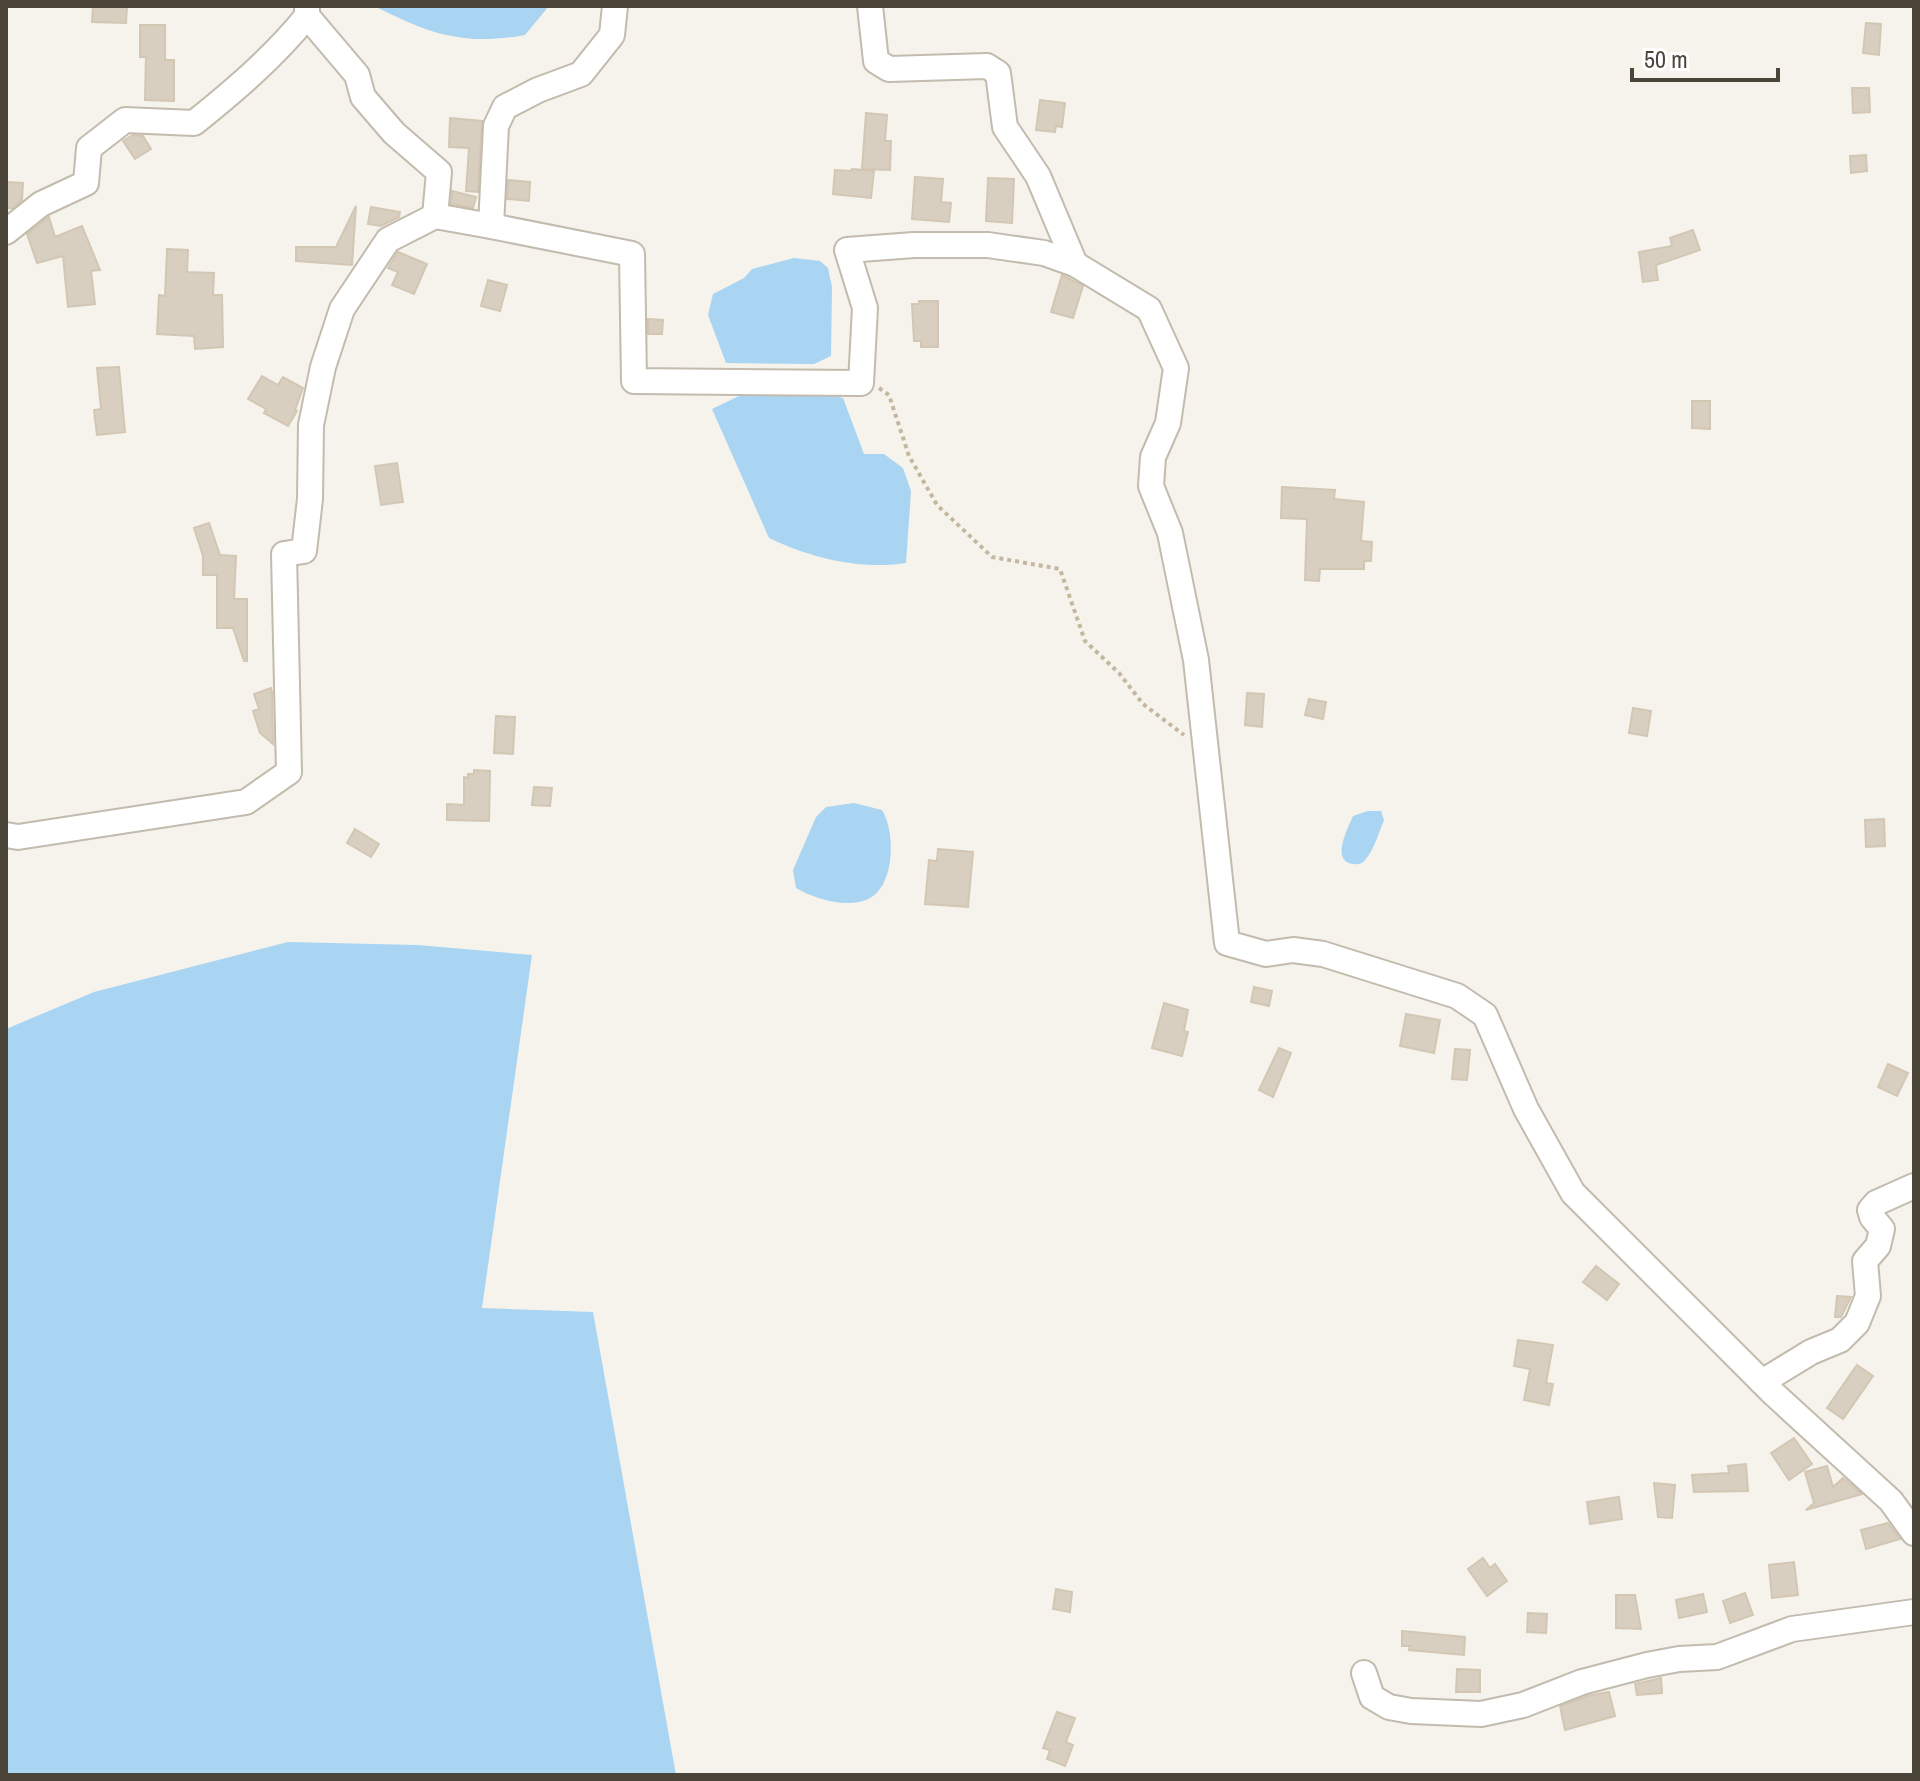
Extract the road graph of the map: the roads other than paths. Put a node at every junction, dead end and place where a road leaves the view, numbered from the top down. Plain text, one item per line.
1 (615, 6) edge
2 (870, 6) edge
3 (307, 11) edge
4 (435, 216) junction
5 (491, 226) junction
6 (6, 232) edge
7 (1075, 264) junction
8 (10, 841) edge
9 (1914, 1186) edge
10 (1762, 1382) junction
11 (1914, 1533) edge
12 (1914, 1612) edge
13 (1364, 1673) dead end

1 - 5 street
2 - 7 street
3 - 4 street
3 - 6 street
4 - 5 street
4 - 8 street
5 - 7 street
7 - 10 street
9 - 10 street
10 - 11 street
12 - 13 street

